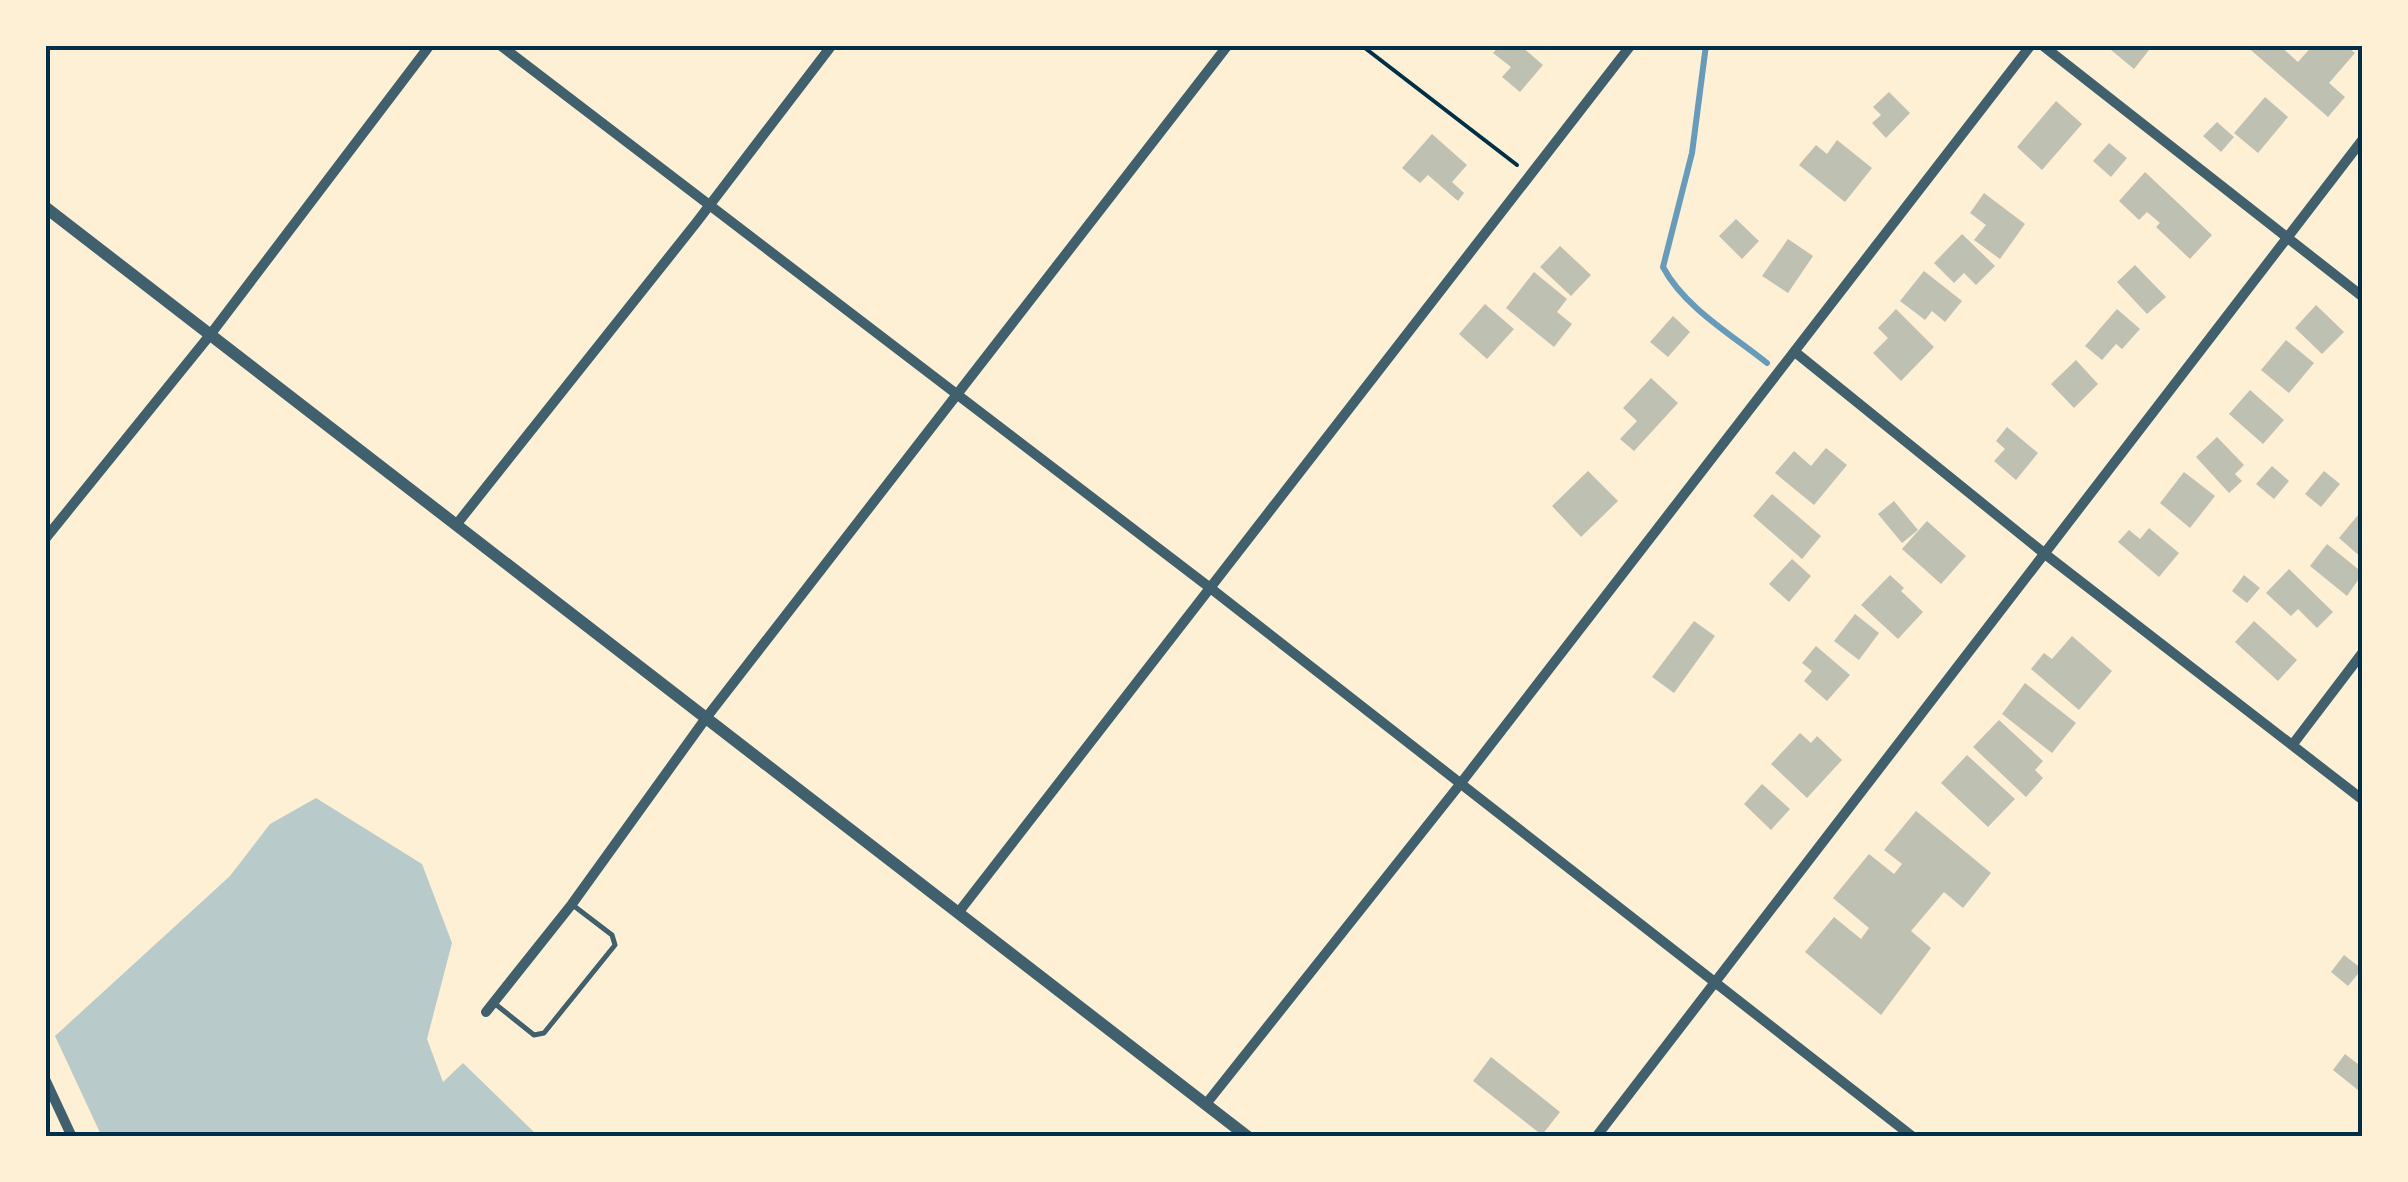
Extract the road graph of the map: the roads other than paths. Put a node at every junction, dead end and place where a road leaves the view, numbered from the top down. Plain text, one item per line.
1 (430, 45) edge
2 (500, 45) edge
3 (832, 45) edge
4 (1228, 45) edge
5 (1631, 45) edge
6 (2031, 45) edge
7 (2042, 45) edge
8 (2363, 139) edge
9 (709, 206) junction
10 (45, 207) edge
11 (2286, 239) junction
12 (2363, 297) edge
13 (210, 335) junction
14 (1795, 352) junction
15 (956, 396) junction
16 (456, 525) junction
17 (45, 539) edge
18 (2045, 554) junction
19 (1209, 588) junction
20 (2363, 652) edge
21 (706, 718) junction
22 (2293, 744) junction
23 (1461, 783) junction
24 (2363, 800) edge
25 (572, 904) junction
26 (958, 913) junction
27 (1715, 979) junction
28 (490, 1007) joint
29 (45, 1080) edge
30 (1206, 1104) junction
31 (72, 1137) edge
32 (1248, 1137) edge
33 (1596, 1137) edge
34 (1913, 1137) edge

1 - 13 street
2 - 9 street
3 - 9 street
4 - 15 street
5 - 19 street
6 - 14 street
7 - 11 street
8 - 11 street
9 - 15 street
9 - 16 street
10 - 13 street
11 - 12 street
11 - 18 street
13 - 16 street
13 - 17 street
14 - 18 street
14 - 23 street
15 - 19 street
15 - 21 street
16 - 21 street
18 - 22 street
18 - 27 street
19 - 23 street
19 - 26 street
20 - 22 street
21 - 25 street
21 - 26 street
22 - 24 street
23 - 27 street
23 - 30 street
25 - 28 street
25 - 28 lane
26 - 30 street
27 - 33 street
27 - 34 street
29 - 31 street
30 - 32 street

